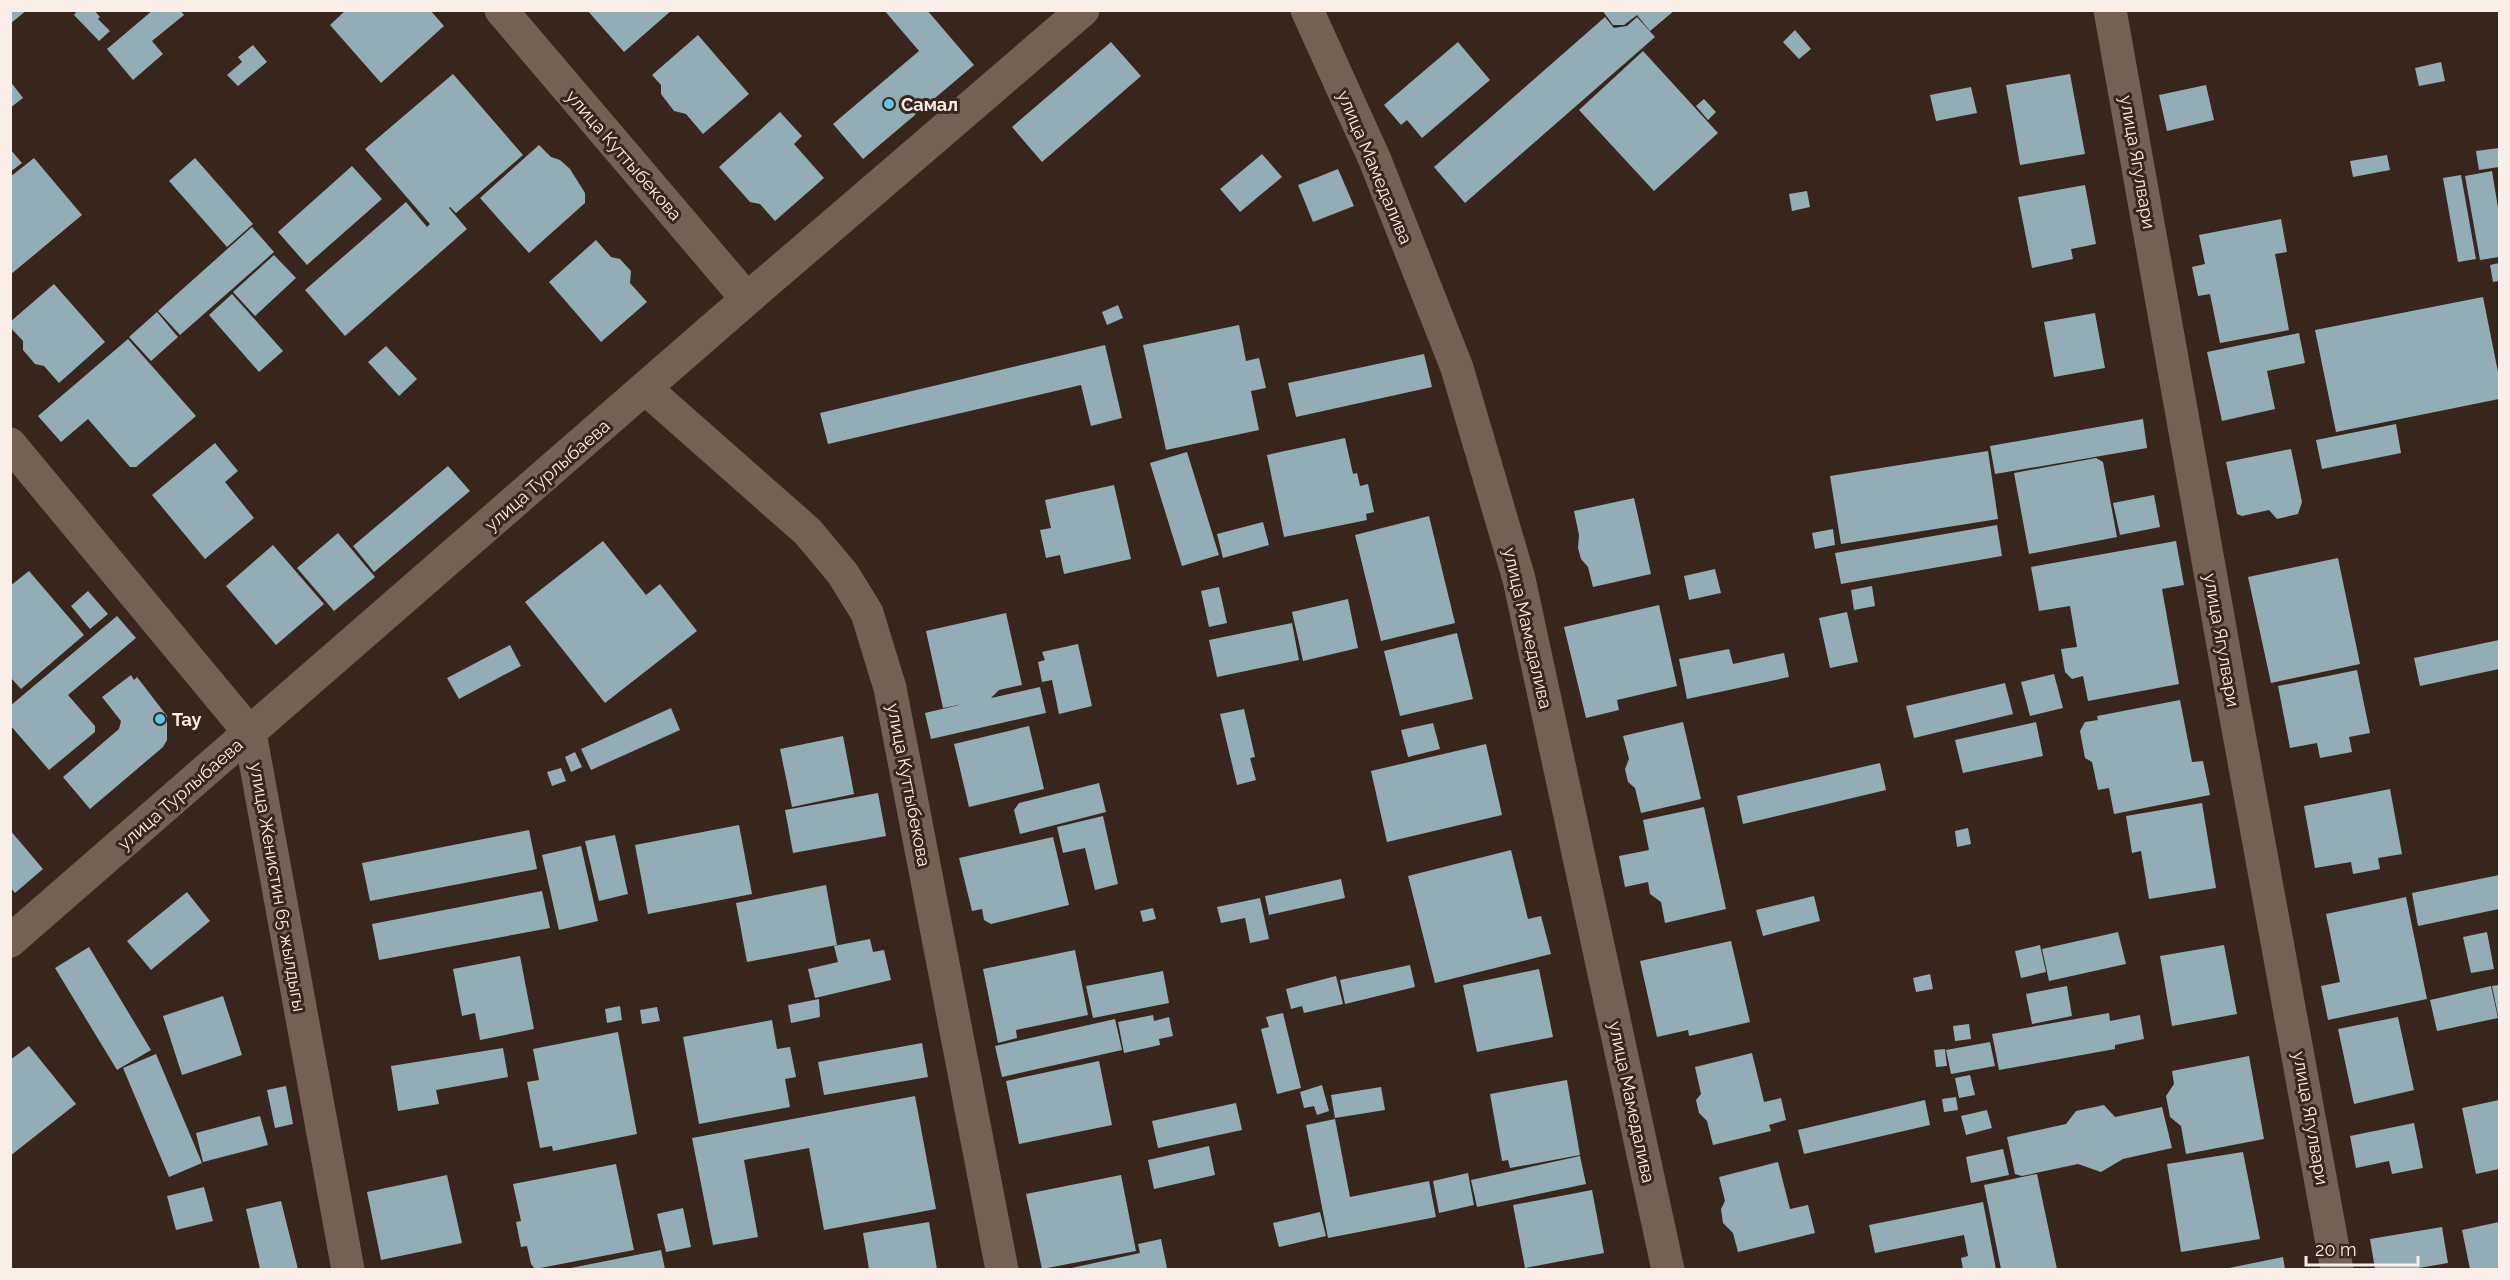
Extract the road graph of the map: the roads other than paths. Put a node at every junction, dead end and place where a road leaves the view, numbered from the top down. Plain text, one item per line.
1 (501, 10) edge
2 (1083, 10) edge
3 (1307, 10) edge
4 (2110, 10) edge
5 (747, 298) junction
6 (646, 389) junction
7 (10, 444) edge
8 (250, 733) junction
9 (10, 941) edge
10 (348, 1269) edge
11 (1002, 1269) edge
12 (1668, 1269) edge
13 (2337, 1269) edge

1 - 5 street, улица Куттыбекова
2 - 5 street, улица Турлыбаева
3 - 12 street, улица Мамедалива
4 - 13 street, улица Ягулвари
5 - 6 street, улица Турлыбаева
6 - 8 street, улица Турлыбаева
6 - 11 street, улица Куттыбекова
7 - 8 street, улица Женистин 65 жылдыгы
8 - 9 street, улица Турлыбаева
8 - 10 street, улица Женистин 65 жылдыгы

